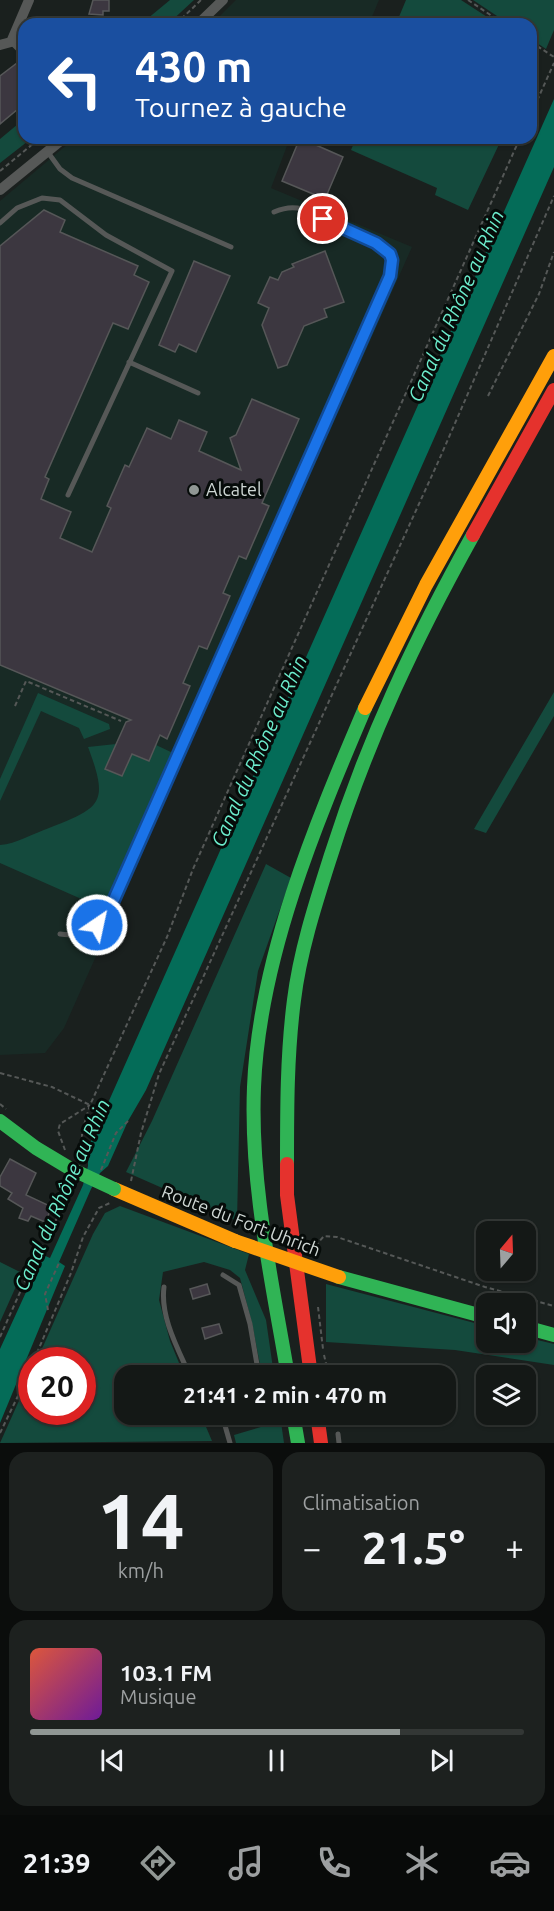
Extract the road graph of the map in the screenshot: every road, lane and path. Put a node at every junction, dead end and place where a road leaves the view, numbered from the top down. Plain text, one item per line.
1 (29, 0) edge
2 (201, 0) edge
3 (223, 0) edge
4 (468, 0) edge
5 (21, 18) edge
6 (182, 18) edge
7 (204, 18) edge
8 (495, 18) edge
9 (18, 26) edge
10 (11, 42) junction
11 (0, 45) edge
12 (537, 46) edge
13 (18, 48) edge
14 (554, 57) edge
15 (554, 63) edge
16 (537, 101) edge
17 (33, 144) edge
18 (56, 144) edge
19 (517, 144) edge
20 (47, 151) junction
21 (0, 171) edge
22 (0, 190) edge
23 (554, 196) edge
24 (274, 212) dead end
25 (0, 223) edge
26 (231, 247) dead end
27 (554, 252) edge
28 (554, 356) edge
29 (129, 362) junction
30 (554, 390) edge
31 (198, 393) dead end
32 (488, 396) dead end
33 (68, 495) dead end
34 (15, 706) dead end
35 (121, 721) dead end
36 (60, 934) dead end
37 (0, 1073) edge
38 (90, 1105) junction
39 (128, 1121) dead end
40 (1, 1125) edge
41 (65, 1150) dead end
42 (77, 1170) junction
43 (100, 1173) dead end
44 (119, 1192) junction
45 (315, 1252) dead end
46 (59, 1263) dead end
47 (223, 1275) dead end
48 (164, 1287) dead end
49 (317, 1305) dead end
50 (554, 1306) edge
51 (48, 1310) dead end
52 (476, 1314) edge
53 (536, 1330) edge
54 (554, 1335) edge
55 (0, 1337) edge
56 (39, 1347) edge
57 (185, 1365) edge
58 (256, 1365) edge
59 (286, 1365) edge
60 (310, 1365) edge
61 (327, 1365) edge
62 (18, 1396) edge
63 (225, 1425) edge
64 (295, 1425) edge
65 (319, 1425) edge
66 (337, 1425) edge
67 (0, 1433) edge
68 (338, 1434) joint
69 (230, 1443) edge
70 (298, 1443) edge
71 (321, 1443) edge
72 (339, 1443) edge

1 - 5 street
2 - 6 path
3 - 7 street
4 - 8 path
9 - 10 street
10 - 11 street
10 - 13 lane
12 - 14 path
15 - 16 path
17 - 21 path
18 - 20 street
19 - 38 path
20 - 22 street
20 - 26 lane
23 - 44 path
24 - 36 lane
25 - 29 lane
27 - 32 path
28 - 59 main road
29 - 31 lane
29 - 33 lane
30 - 60 main road
34 - 35 path
37 - 38 path
38 - 41 path
38 - 42 path
39 - 43 path
40 - 42 main road, Route du Fort Uhrich
42 - 44 main road, Route du Fort Uhrich, bridge
42 - 55 path
44 - 52 main road, Route du Fort Uhrich, bridge
44 - 56 path
45 - 50 path
46 - 51 path
47 - 58 lane
48 - 57 lane
49 - 61 path
53 - 54 main road
62 - 67 path
63 - 69 lane
64 - 70 main road
65 - 71 main road
66 - 68 path
68 - 72 lane

